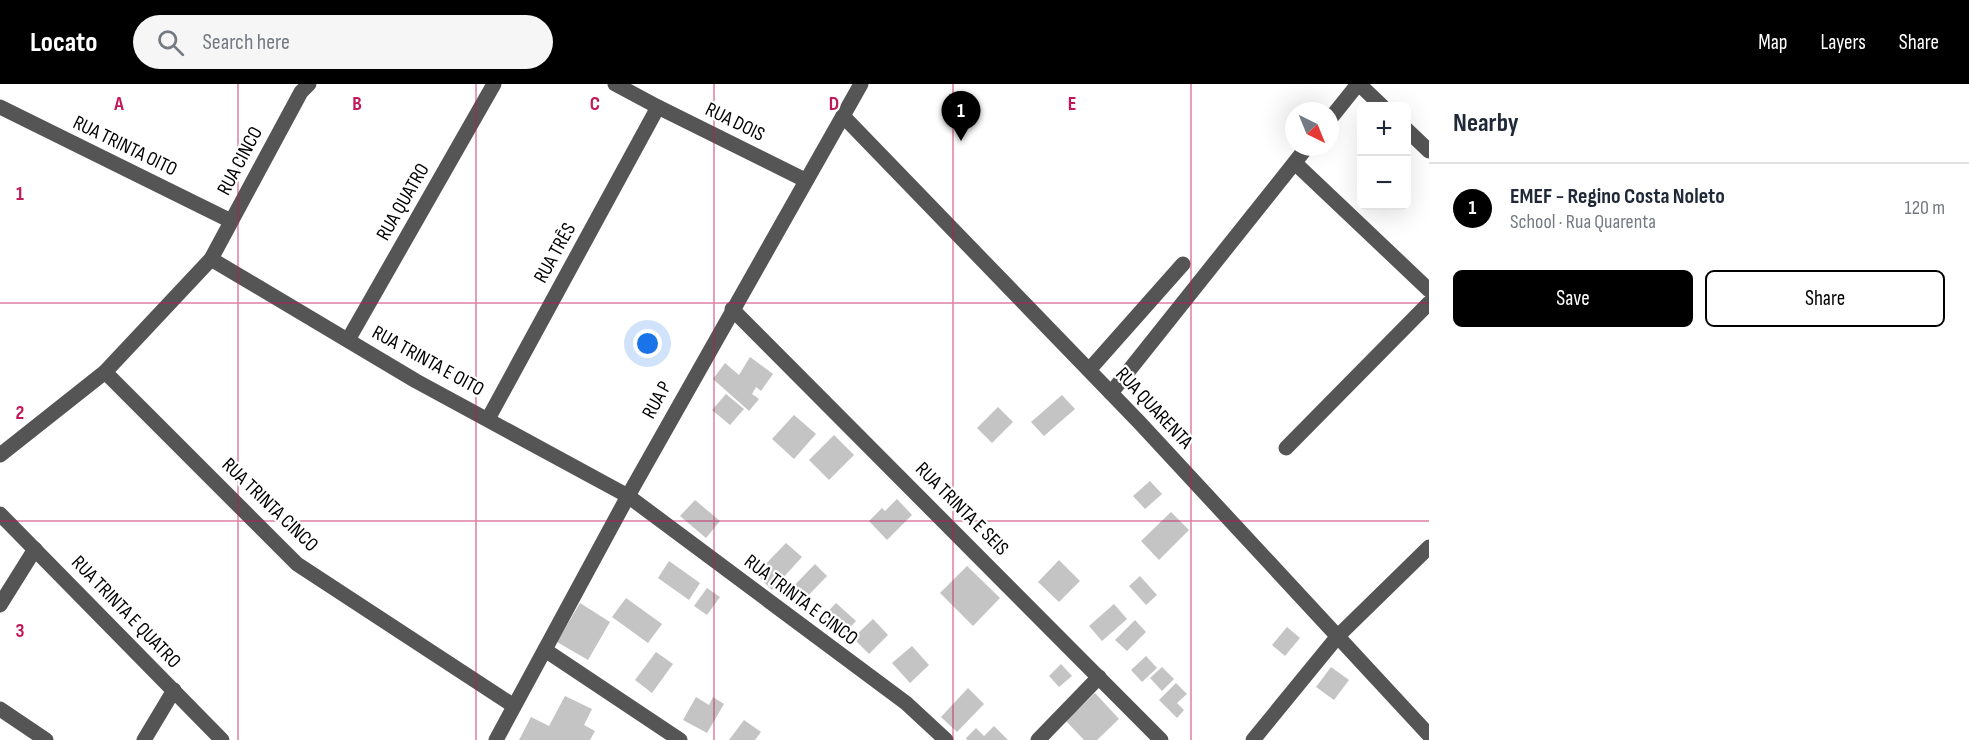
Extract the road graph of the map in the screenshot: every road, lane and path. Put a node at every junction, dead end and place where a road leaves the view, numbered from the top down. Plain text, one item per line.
1 (309, 84) edge
2 (494, 84) edge
3 (615, 84) edge
4 (861, 84) edge
5 (1358, 84) edge
6 (1378, 102) edge
7 (0, 107) edge
8 (658, 107) junction
9 (1339, 108) edge
10 (843, 116) junction
11 (1411, 133) edge
12 (1429, 151) edge
13 (1300, 156) edge
14 (1295, 163) junction
15 (805, 180) junction
16 (231, 221) junction
17 (211, 259) junction
18 (1183, 264) dead end
19 (1429, 290) edge
20 (1429, 303) edge
21 (732, 309) junction
22 (348, 340) junction
23 (1089, 370) junction
24 (105, 372) junction
25 (1110, 393) junction
26 (488, 419) junction
27 (1286, 448) dead end
28 (0, 455) edge
29 (628, 496) junction
30 (0, 514) edge
31 (1429, 547) edge
32 (35, 549) junction
33 (0, 605) edge
34 (1338, 636) junction
35 (545, 650) junction
36 (1100, 677) junction
37 (174, 690) junction
38 (514, 706) junction
39 (0, 709) edge
40 (1429, 735) edge
41 (46, 740) edge
42 (144, 740) edge
43 (222, 740) edge
44 (496, 740) edge
45 (680, 740) edge
46 (946, 740) edge
47 (1038, 740) edge
48 (1161, 740) edge
49 (1254, 740) edge

1 - 16 street, RUA CINCO
2 - 22 street, RUA QUATRO
3 - 8 street, RUA DOIS
4 - 10 street, RUA P
5 - 6 street
5 - 9 street
7 - 16 street, RUA TRINTA OITO
8 - 15 street, RUA DOIS
8 - 26 street, RUA TRÊS
10 - 15 street, RUA P
10 - 23 street, RUA QUARENTA
11 - 12 street
13 - 14 street
14 - 19 street
14 - 25 street
15 - 21 street, RUA P
16 - 17 street, RUA CINCO
17 - 22 street, RUA TRINTA E OITO
17 - 24 street, RUA CINCO
18 - 23 street
20 - 27 street
21 - 29 street, RUA P
21 - 36 street, RUA TRINTA E SEIS
22 - 26 street, RUA TRINTA E OITO
23 - 25 street, RUA QUARENTA
24 - 28 street, RUA CINCO
24 - 38 street, RUA TRINTA CINCO
25 - 34 street, RUA QUARENTA
26 - 29 street, RUA TRINTA E OITO
29 - 35 street, RUA P
29 - 46 street, RUA TRINTA E CINCO
30 - 32 street, RUA TRINTA E QUATRO
31 - 34 street
32 - 33 street
32 - 37 street, RUA TRINTA E QUATRO
34 - 40 street, RUA QUARENTA
34 - 49 street
35 - 38 street, RUA P
35 - 45 street
36 - 47 street
36 - 48 street, RUA TRINTA E SEIS
37 - 42 street
37 - 43 street, RUA TRINTA E QUATRO
38 - 44 street, RUA P
39 - 41 street

